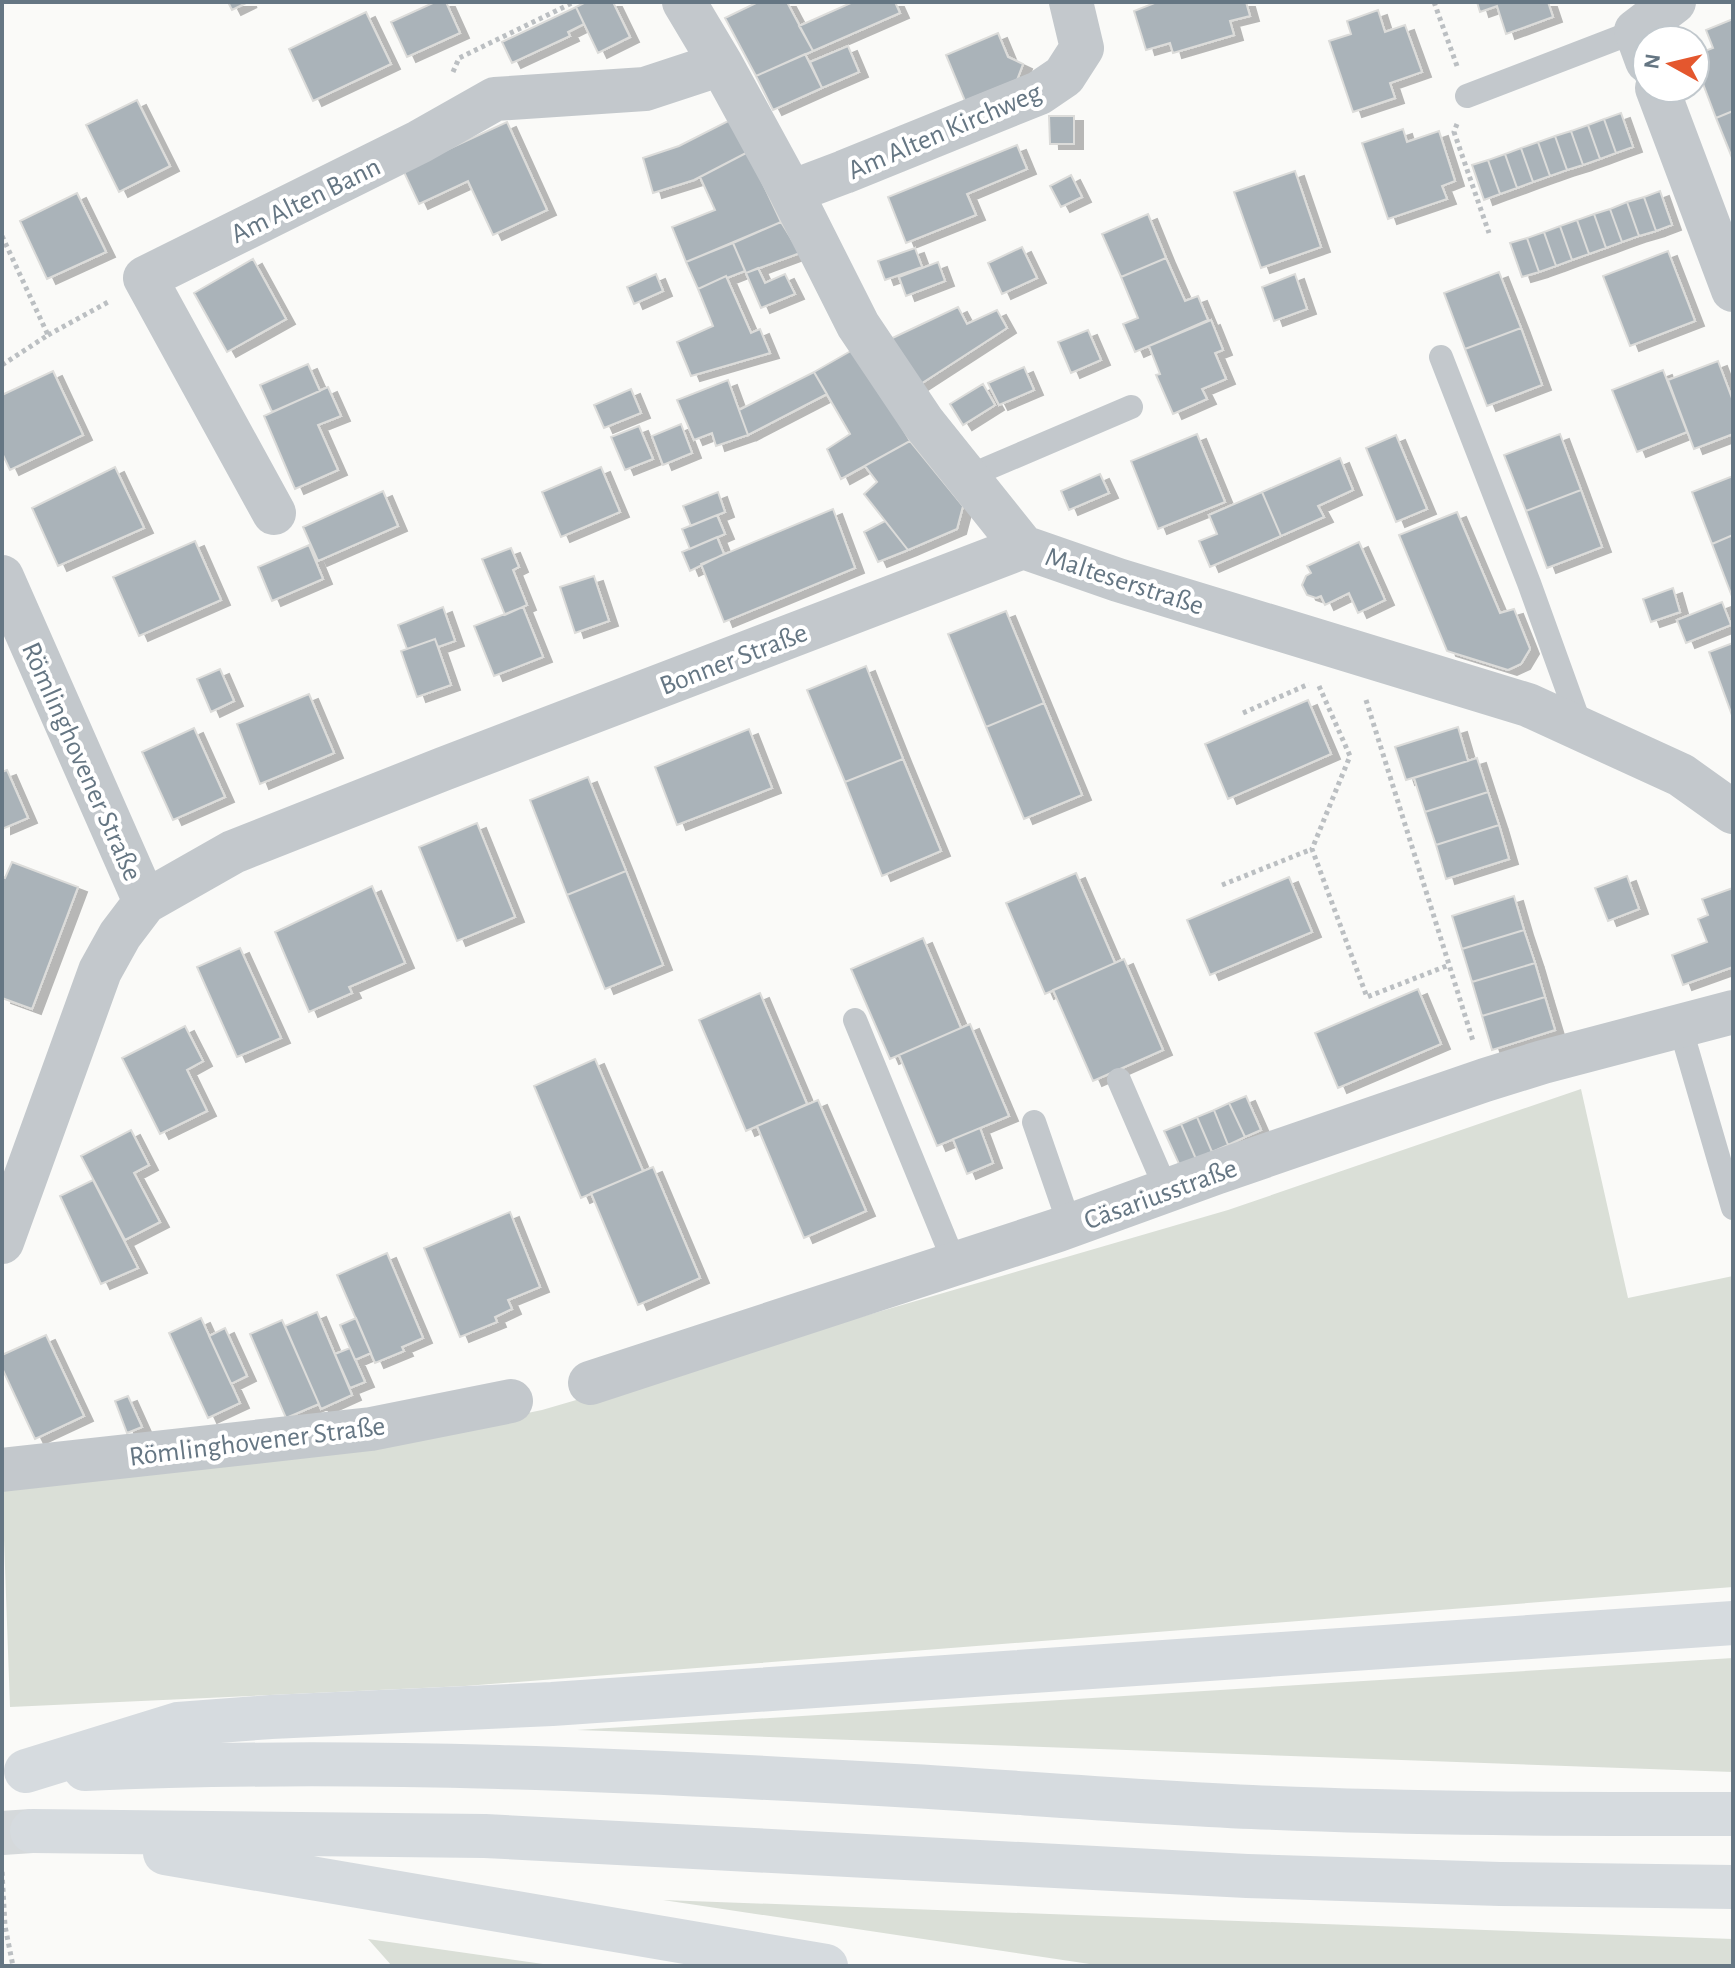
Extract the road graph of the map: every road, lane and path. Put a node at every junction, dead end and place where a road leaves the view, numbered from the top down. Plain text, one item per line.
1 (684, 2) edge
2 (1071, 2) edge
3 (1434, 2) edge
4 (1674, 2) edge
5 (1658, 24) edge
6 (1631, 49) edge
7 (721, 64) junction
8 (1467, 96) junction
9 (1663, 104) edge
10 (791, 192) junction
11 (1489, 233) dead end
12 (2, 236) edge
13 (145, 278) junction
14 (1733, 290) edge
15 (48, 335) junction
16 (1441, 357) dead end
17 (2, 365) edge
18 (1131, 407) dead end
19 (967, 477) junction
20 (274, 513) dead end
21 (1023, 547) junction
22 (2, 577) edge
23 (1350, 649) junction
24 (1243, 713) dead end
25 (1582, 730) junction
26 (443, 769) joint
27 (1733, 812) edge
28 (1312, 849) junction
29 (1222, 885) dead end
30 (145, 902) junction
31 (1449, 965) junction
32 (1733, 1012) edge
33 (855, 1020) dead end
34 (1680, 1026) junction
35 (1119, 1080) dead end
36 (1485, 1080) junction
37 (1034, 1122) dead end
38 (1167, 1191) junction
39 (1733, 1208) edge
40 (1070, 1226) junction
41 (2, 1242) edge
42 (955, 1264) junction
43 (590, 1383) dead end
44 (511, 1401) dead end
45 (2, 1470) edge
46 (1733, 1623) edge
47 (1733, 1814) edge
48 (2, 1872) edge
49 (1733, 1887) edge
50 (13, 1966) edge
51 (826, 1966) edge

1 - 7 street, Malteserstraße
2 - 10 street, Am Alten Kirchweg
3 - 8 path
4 - 5 street
6 - 8 lane
7 - 10 street, Malteserstraße
7 - 13 street, Am Alten Bann
8 - 11 path
9 - 14 street
10 - 19 street, Malteserstraße
12 - 15 path
13 - 15 path
13 - 20 street
15 - 17 path
16 - 25 lane
18 - 19 lane
19 - 21 street, Malteserstraße
21 - 23 street, Malteserstraße
21 - 26 street, Bonner Straße
22 - 30 street, Römlinghovener Straße
23 - 25 street, Malteserstraße
23 - 31 path
24 - 28 path
25 - 27 street, Malteserstraße
26 - 30 street, Römlinghovener Straße
28 - 29 path
28 - 31 path
30 - 41 street, Römlinghovener Straße
31 - 36 path
32 - 34 street, Cäsariusstraße
33 - 42 lane
34 - 36 street, Cäsariusstraße
34 - 39 lane
35 - 38 lane
36 - 38 street, Cäsariusstraße
37 - 40 lane
38 - 40 street, Cäsariusstraße
40 - 42 street, Cäsariusstraße
42 - 43 street, Cäsariusstraße
44 - 45 street, Römlinghovener Straße
46 - 47 highway
48 - 50 path
49 - 51 highway

